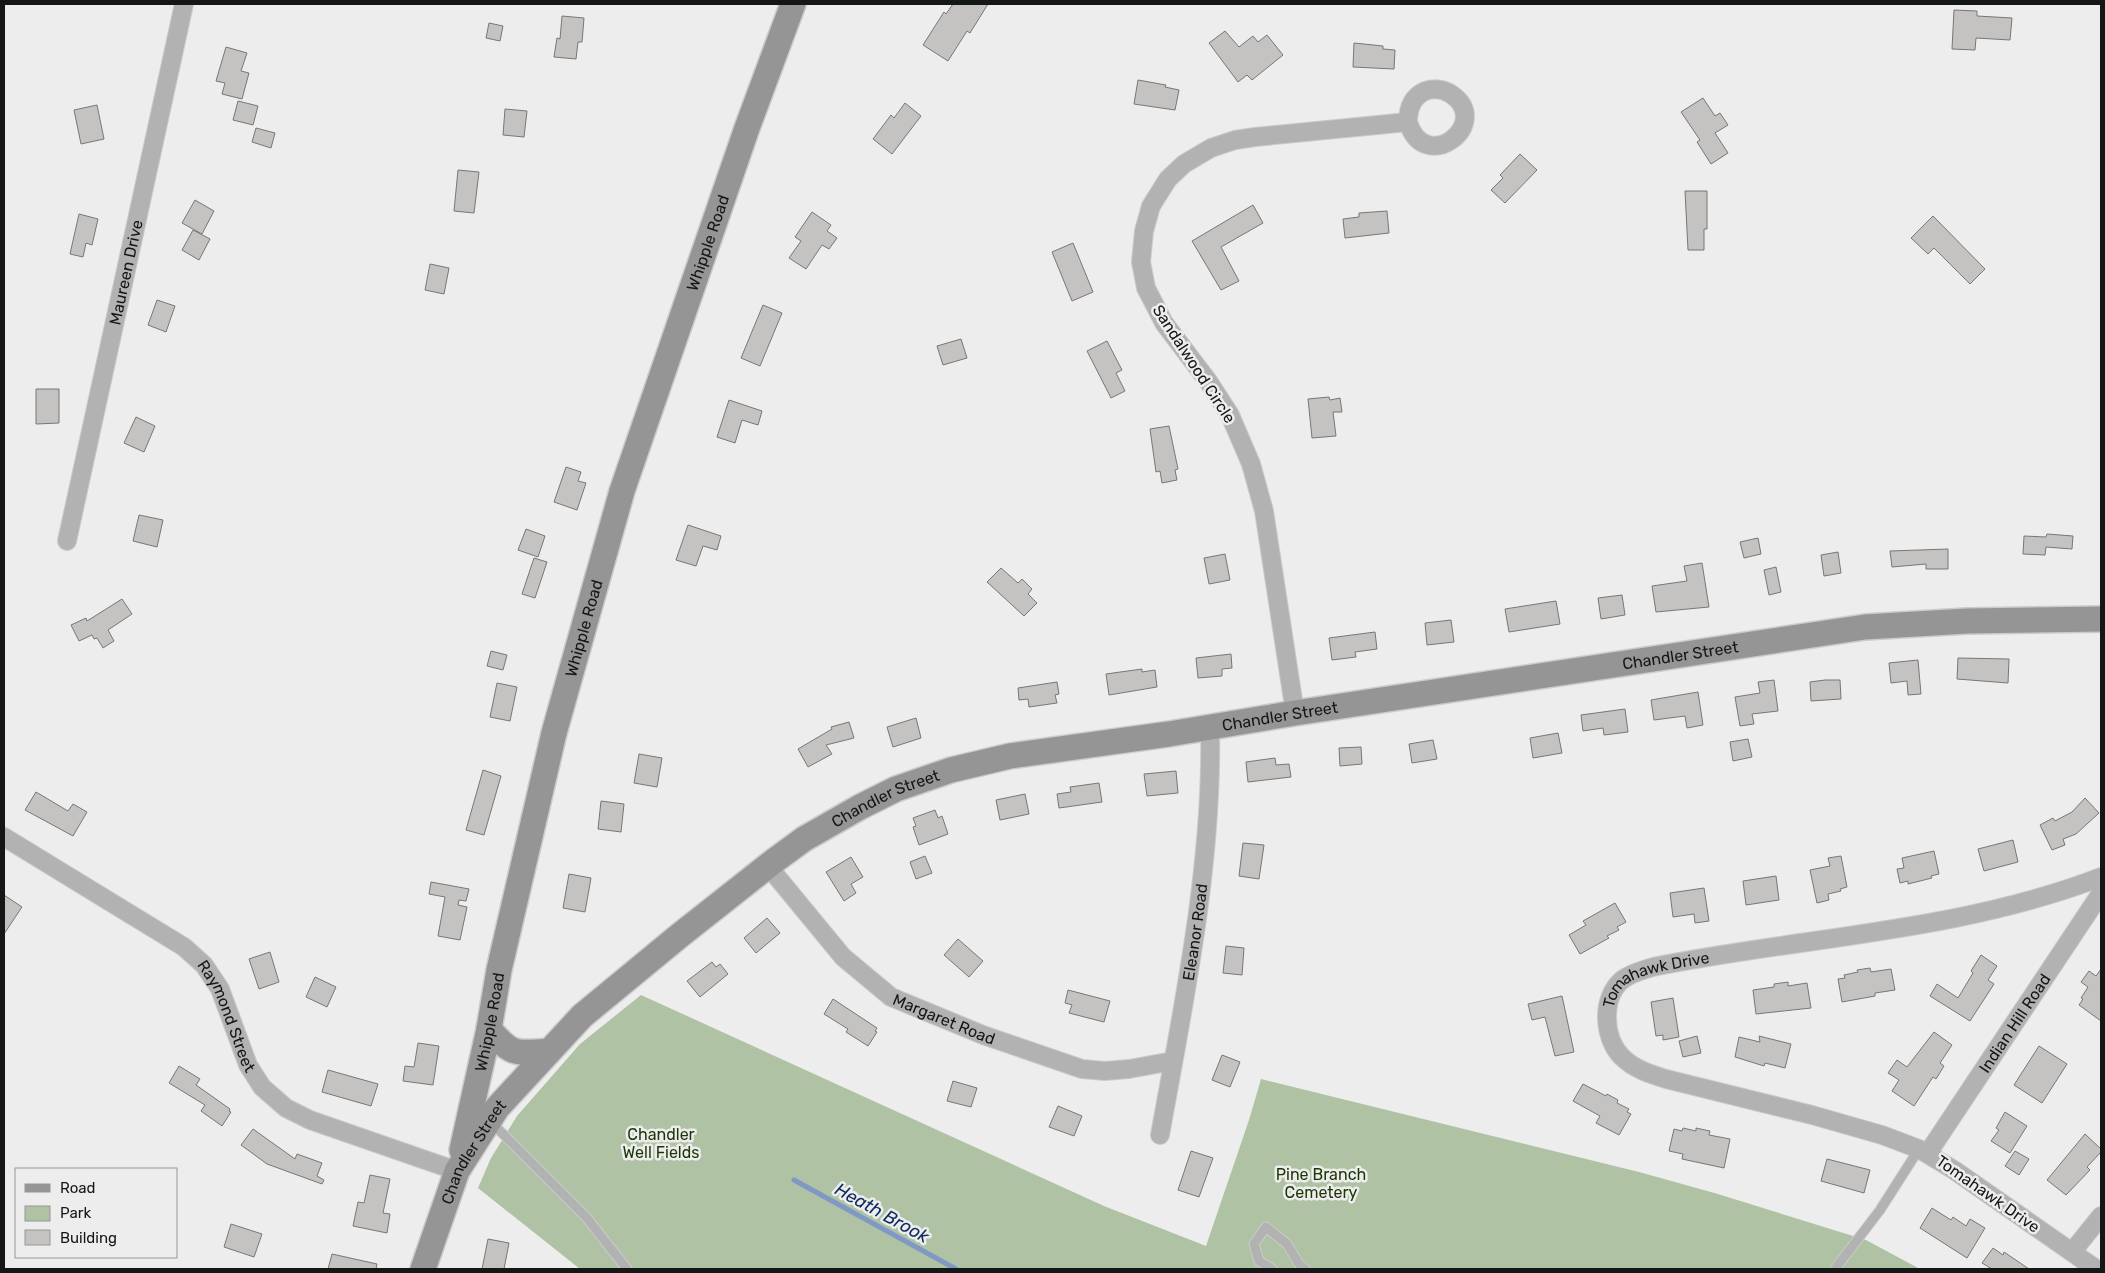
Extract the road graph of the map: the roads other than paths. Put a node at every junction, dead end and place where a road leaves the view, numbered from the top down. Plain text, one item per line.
1 (184, 4) edge
2 (793, 4) edge
3 (1408, 122) dead end
4 (67, 541) dead end
5 (2101, 619) edge
6 (1295, 713) junction
7 (1210, 728) junction
8 (4, 837) edge
9 (768, 866) junction
10 (2101, 877) edge
11 (2101, 893) edge
12 (489, 1029) junction
13 (550, 1051) junction
14 (1173, 1061) junction
15 (489, 1120) junction
16 (1160, 1135) dead end
17 (1924, 1151) junction
18 (458, 1171) junction
19 (2101, 1216) edge
20 (2072, 1252) junction
21 (1298, 1268) edge
22 (423, 1269) edge
23 (439, 1269) edge
24 (627, 1269) edge
25 (1272, 1269) edge
26 (1835, 1269) edge
27 (2096, 1269) edge

1 - 4 street, Maureen Drive
2 - 12 main road, Whipple Road
3 - 6 street, Sandalwood Circle
5 - 6 main road, Chandler Street
6 - 7 main road, Chandler Street
7 - 9 main road, Chandler Street
7 - 14 street, Eleanor Road
8 - 18 street, Raymond Street
9 - 13 main road, Chandler Street
9 - 14 street, Margaret Road
10 - 17 street, Tomahawk Drive
11 - 17 street, Indian Hill Road
12 - 13 main road
12 - 18 main road, Whipple Road
13 - 15 main road, Chandler Street
14 - 16 street, Eleanor Road
15 - 18 main road, Chandler Street
15 - 24 lane
17 - 20 street, Tomahawk Drive
17 - 26 lane
18 - 22 main road, Chandler Street
18 - 23 main road, Whipple Road
19 - 20 street
20 - 27 street, Tomahawk Drive
21 - 25 lane

